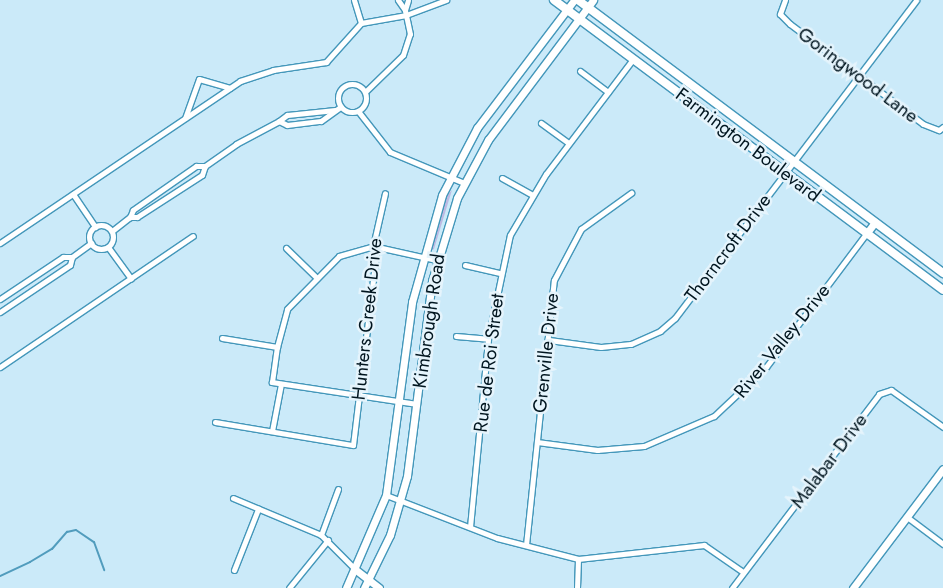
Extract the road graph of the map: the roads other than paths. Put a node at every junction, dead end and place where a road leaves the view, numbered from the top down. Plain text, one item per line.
1 (354, 0) edge
2 (398, 0) edge
3 (408, 0) edge
4 (446, 0) edge
5 (554, 0) edge
6 (574, 0) edge
7 (578, 0) edge
8 (786, 0) edge
9 (916, 0) edge
10 (590, 3) edge
11 (566, 10) junction
12 (406, 13) junction
13 (578, 18) junction
14 (360, 23) junction
15 (633, 59) junction
16 (580, 71) dead end
17 (859, 76) junction
18 (230, 88) junction
19 (365, 92) junction
20 (608, 92) junction
21 (340, 107) junction
22 (335, 110) junction
23 (358, 111) junction
24 (316, 112) junction
25 (185, 118) junction
26 (279, 121) junction
27 (317, 122) junction
28 (541, 123) dead end
29 (941, 129) edge
30 (568, 143) junction
31 (794, 161) junction
32 (205, 166) junction
33 (785, 173) junction
34 (450, 177) junction
35 (502, 178) dead end
36 (464, 183) junction
37 (385, 192) dead end
38 (631, 193) dead end
39 (73, 194) junction
40 (533, 195) junction
41 (130, 217) junction
42 (875, 222) junction
43 (95, 227) junction
44 (112, 231) junction
45 (866, 234) junction
46 (193, 236) dead end
47 (0, 243) edge
48 (91, 243) junction
49 (373, 246) junction
50 (108, 247) junction
51 (286, 248) dead end
52 (422, 256) junction
53 (72, 257) junction
54 (436, 260) junction
55 (465, 265) dead end
56 (501, 273) junction
57 (943, 273) edge
58 (131, 278) junction
59 (317, 278) junction
60 (943, 290) edge
61 (0, 300) edge
62 (0, 312) edge
63 (456, 336) dead end
64 (222, 338) dead end
65 (488, 339) junction
66 (549, 340) junction
67 (277, 347) junction
68 (0, 367) edge
69 (281, 384) junction
70 (359, 397) junction
71 (401, 403) junction
72 (418, 404) junction
73 (215, 422) dead end
74 (943, 427) edge
75 (272, 431) junction
76 (537, 442) junction
77 (943, 469) edge
78 (338, 489) dead end
79 (386, 495) junction
80 (233, 498) dead end
81 (401, 500) junction
82 (258, 509) junction
83 (907, 517) junction
84 (470, 527) junction
85 (321, 535) junction
86 (328, 540) junction
87 (943, 544) edge
88 (526, 545) junction
89 (578, 559) junction
90 (234, 570) dead end
91 (356, 570) junction
92 (743, 572) junction
93 (369, 580) junction
94 (289, 588) edge
95 (346, 588) edge
96 (364, 588) edge
97 (379, 588) edge
98 (577, 588) edge
99 (732, 588) edge
100 (853, 588) edge

1 - 14 street
2 - 12 street
3 - 12 street
4 - 12 street
5 - 11 main road, Farmington Boulevard
6 - 11 street, Kimbrough Road
7 - 10 main road, Farmington Boulevard
8 - 17 street, Goringwood Lane
9 - 17 street, Thorncroft Drive
10 - 13 street, Kimbrough Road
10 - 31 main road, Farmington Boulevard
11 - 13 main road, Farmington Boulevard
11 - 34 street, Kimbrough Road
12 - 14 street
12 - 19 street
13 - 15 main road, Farmington Boulevard
13 - 36 street, Kimbrough Road
14 - 18 street
15 - 20 street, Rue de Roi Street
15 - 33 main road, Farmington Boulevard
16 - 20 street
17 - 29 street, Goringwood Lane
17 - 31 street, Thorncroft Drive
18 - 25 street
18 - 25 street
19 - 21 street
19 - 23 street
20 - 30 street, Rue de Roi Street
21 - 22 street
21 - 23 street
22 - 24 street
22 - 27 street
23 - 34 street
24 - 26 street
24 - 27 street
25 - 39 street
26 - 27 street
26 - 32 street
28 - 30 street
30 - 40 street, Rue de Roi Street
31 - 33 street, Thorncroft Drive
31 - 42 main road, Farmington Boulevard
32 - 41 street
32 - 41 street
33 - 45 main road, Farmington Boulevard
33 - 66 street, Thorncroft Drive
34 - 36 street
34 - 52 street, Kimbrough Road
35 - 40 street
36 - 54 street, Kimbrough Road
37 - 49 street, Hunters Creek Drive
38 - 66 street, Grenville Drive
39 - 43 street
39 - 47 street
40 - 56 street, Rue de Roi Street
41 - 44 street
42 - 45 street
42 - 57 main road, Farmington Boulevard
43 - 44 street
43 - 48 street
44 - 50 street
45 - 60 main road, Farmington Boulevard
45 - 76 street, River Valley Drive
46 - 58 street
48 - 50 street
48 - 53 street
49 - 52 street
49 - 59 street
49 - 70 street, Hunters Creek Drive
50 - 58 street
51 - 59 street
52 - 54 street
52 - 71 street, Kimbrough Road
53 - 61 street
53 - 62 street
54 - 72 street, Kimbrough Road
55 - 56 street
56 - 65 street, Rue de Roi Street
58 - 68 street
59 - 67 street
63 - 65 street
64 - 67 street
65 - 84 street, Rue de Roi Street
66 - 76 street, Grenville Drive
67 - 69 street
69 - 70 street
69 - 75 street
70 - 71 street
70 - 75 street, Hunters Creek Drive
71 - 72 street
71 - 79 street, Kimbrough Road
72 - 81 street, Kimbrough Road
73 - 75 street
74 - 92 street, Malabar Drive
76 - 88 street, Grenville Drive
77 - 83 street
78 - 85 street
79 - 81 street
79 - 91 street, Kimbrough Road
80 - 82 street
81 - 84 street
81 - 93 street, Kimbrough Road
82 - 85 street
82 - 90 street
83 - 87 street
83 - 100 street
84 - 88 street
85 - 86 street
86 - 91 street
86 - 94 street
88 - 89 street
89 - 92 street
89 - 98 street
91 - 93 street
91 - 95 street, Kimbrough Road
92 - 99 street, Malabar Drive
93 - 96 street, Kimbrough Road
93 - 97 street

